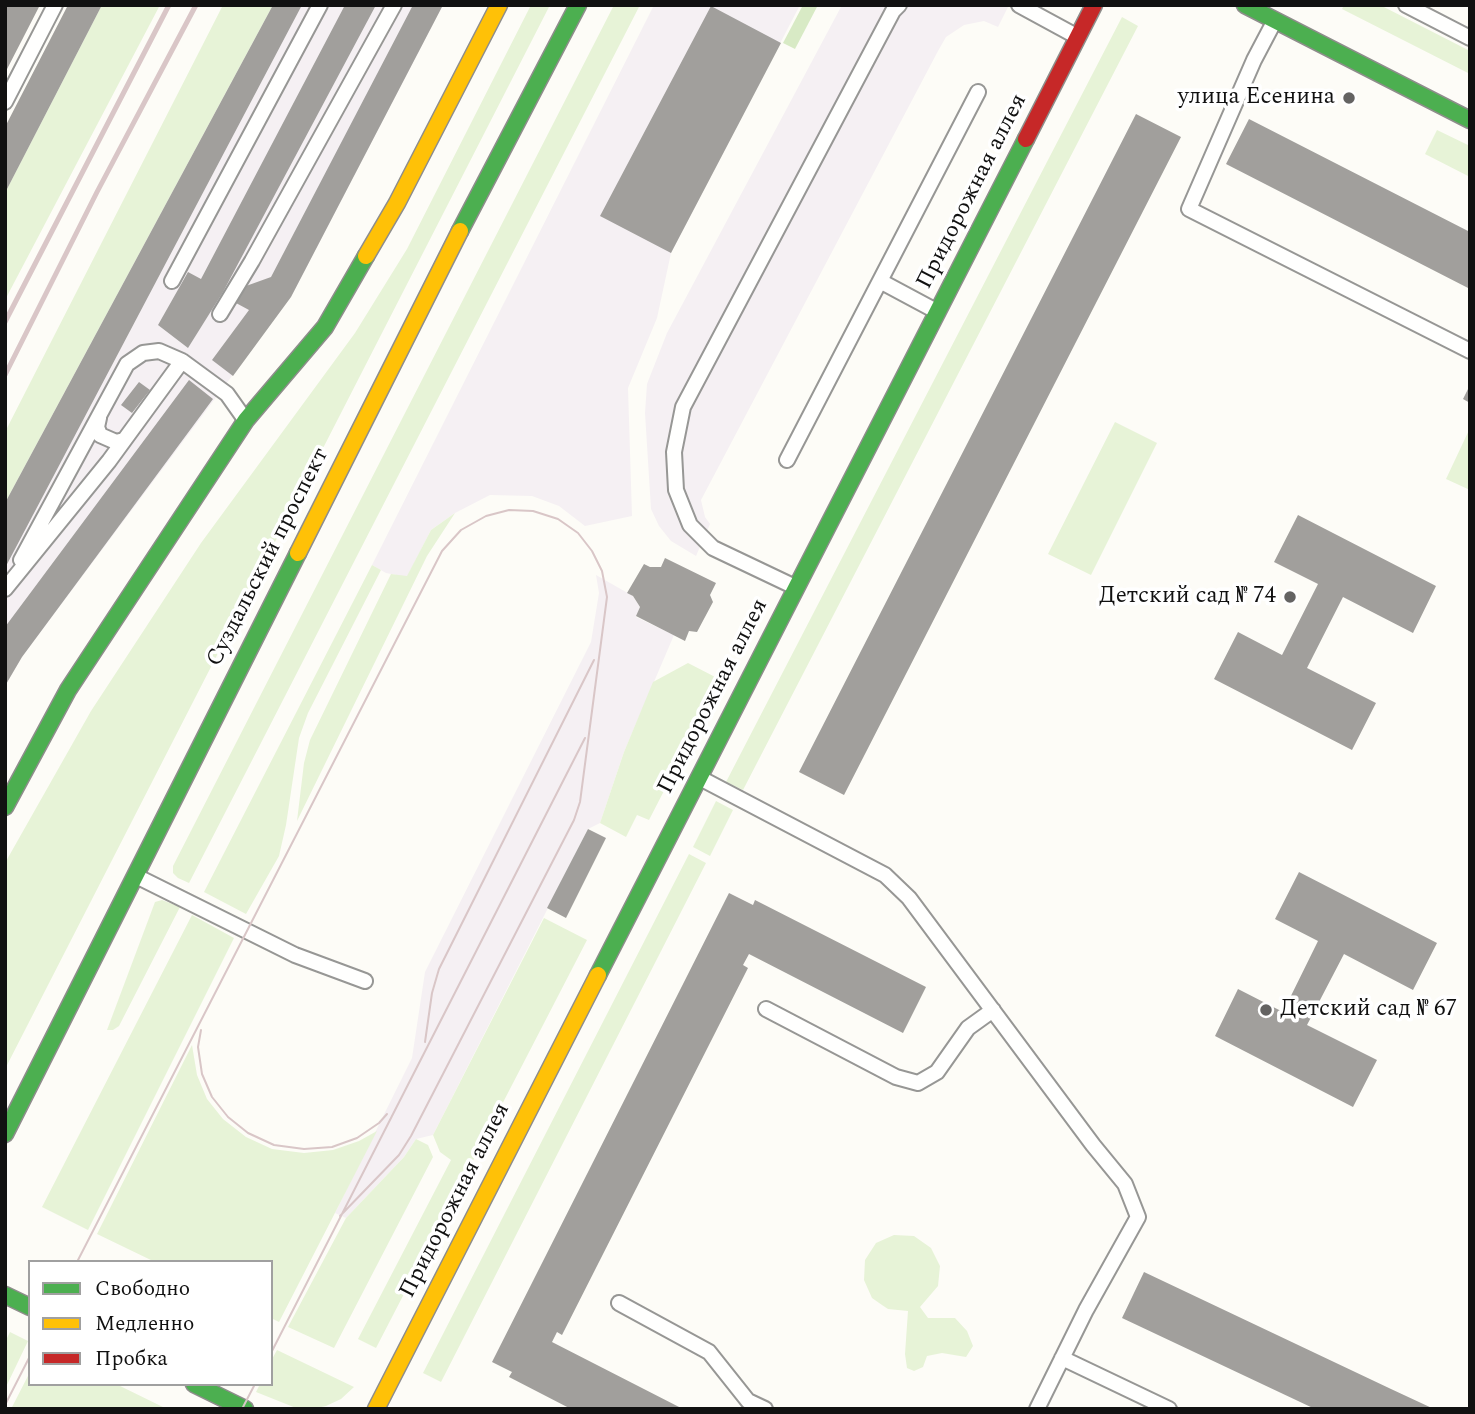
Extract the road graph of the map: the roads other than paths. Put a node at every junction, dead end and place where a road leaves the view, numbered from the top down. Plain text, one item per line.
1 (55, 5) edge
2 (320, 5) edge
3 (394, 5) edge
4 (499, 5) edge
5 (578, 5) edge
6 (900, 5) edge
7 (1019, 5) edge
8 (1094, 5) edge
9 (1245, 5) edge
10 (1406, 5) edge
11 (1275, 20) junction
12 (1077, 37) junction
13 (1470, 38) edge
14 (978, 92) dead end
15 (5, 102) edge
16 (1470, 120) edge
17 (172, 281) dead end
18 (880, 281) junction
19 (937, 312) junction
20 (220, 314) dead end
21 (1470, 351) edge
22 (182, 361) junction
23 (99, 417) junction
24 (246, 420) junction
25 (124, 440) junction
26 (787, 460) dead end
27 (796, 588) junction
28 (5, 589) edge
29 (699, 778) junction
30 (5, 807) edge
31 (134, 875) junction
32 (365, 981) dead end
33 (766, 1009) dead end
34 (993, 1010) junction
35 (5, 1134) edge
36 (5, 1295) edge
37 (618, 1303) dead end
38 (28, 1306) edge
39 (1062, 1358) junction
40 (198, 1386) edge
41 (746, 1405) edge
42 (245, 1409) edge
43 (376, 1409) edge
44 (765, 1409) edge
45 (1037, 1409) edge
46 (1169, 1409) edge

1 - 15 lane
2 - 17 lane
3 - 20 lane
4 - 24 main road
5 - 31 main road, Суздальский проспект
6 - 27 lane
7 - 12 lane
8 - 12 main road, Придорожная аллея
9 - 11 main road
10 - 13 lane
11 - 16 main road
11 - 21 lane
12 - 19 main road, Придорожная аллея
14 - 18 lane
18 - 19 lane
18 - 26 lane
19 - 27 main road, Придорожная аллея
22 - 23 lane
22 - 24 lane
22 - 25 lane
23 - 25 lane
23 - 28 lane
24 - 30 main road
25 - 28 lane
27 - 29 main road, Придорожная аллея
29 - 34 lane
29 - 43 main road, Придорожная аллея
31 - 32 lane
31 - 35 main road, Суздальский проспект
33 - 34 lane
34 - 39 lane
36 - 38 main road
37 - 41 lane
39 - 45 lane
39 - 46 lane
40 - 42 main road
41 - 44 lane

